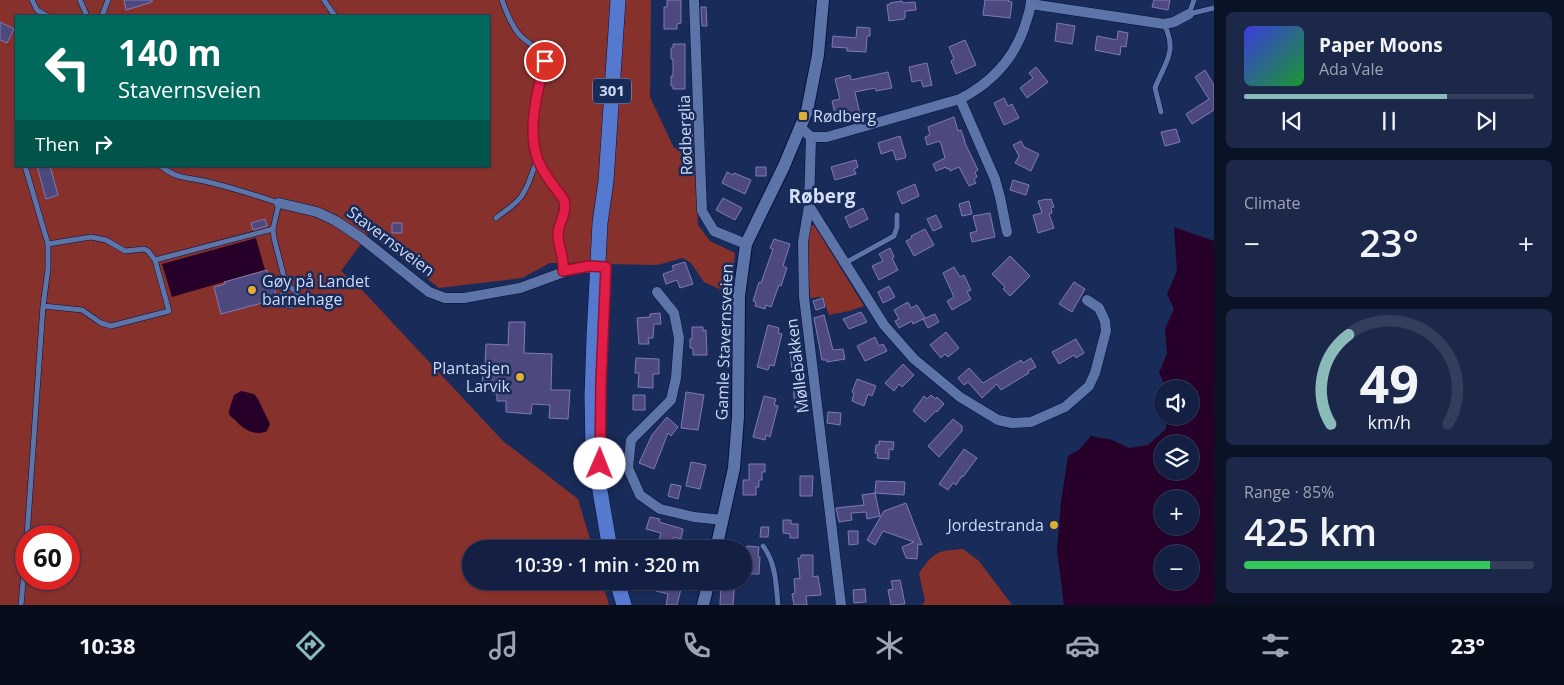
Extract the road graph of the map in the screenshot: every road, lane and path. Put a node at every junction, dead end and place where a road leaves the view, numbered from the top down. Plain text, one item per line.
1 (32, 0) edge
2 (80, 0) edge
3 (108, 0) edge
4 (324, 0) edge
5 (502, 0) edge
6 (618, 0) edge
7 (694, 0) edge
8 (824, 0) edge
9 (1194, 0) edge
10 (1031, 2) edge
11 (1214, 8) edge
12 (1189, 14) junction
13 (44, 15) edge
14 (87, 15) edge
15 (102, 15) edge
16 (334, 15) edge
17 (1164, 24) junction
18 (960, 99) junction
19 (1161, 112) dead end
20 (801, 128) junction
21 (811, 137) junction
22 (538, 160) junction
23 (25, 167) edge
24 (162, 167) edge
25 (280, 202) junction
26 (809, 206) junction
27 (897, 215) dead end
28 (496, 218) dead end
29 (273, 229) junction
30 (1007, 232) dead end
31 (48, 244) junction
32 (746, 244) junction
33 (156, 260) junction
34 (845, 263) junction
35 (602, 267) junction
36 (563, 271) junction
37 (286, 284) dead end
38 (657, 292) dead end
39 (1087, 300) dead end
40 (43, 306) junction
41 (722, 520) junction
42 (28, 525) edge
43 (609, 540) edge
44 (718, 540) edge
45 (763, 546) dead end
46 (22, 590) edge
47 (620, 590) edge
48 (706, 590) edge
49 (21, 605) edge
50 (624, 605) edge
51 (703, 605) edge
52 (778, 605) edge
53 (841, 605) edge

1 - 13 lane
2 - 14 lane
3 - 15 lane
4 - 16 lane
5 - 22 lane
6 - 35 main road, 301
7 - 32 street, Rødberglia
8 - 20 street, Gamle Stavernsveien
9 - 12 lane
10 - 17 street
10 - 18 street
11 - 12 lane
12 - 17 street
17 - 19 lane
18 - 21 street
18 - 30 street
20 - 21 street
20 - 32 street, Gamle Stavernsveien
21 - 26 street, Møllebakken
22 - 28 lane
22 - 36 lane
23 - 31 lane
24 - 25 lane
25 - 29 lane
25 - 36 street, Stavernsveien
26 - 34 street
26 - 53 street, Møllebakken
27 - 34 lane
29 - 33 lane
29 - 37 lane
31 - 33 lane
31 - 40 lane
32 - 41 street, Gamle Stavernsveien
33 - 40 lane
34 - 39 street
35 - 36 street, Stavernsveien
35 - 43 main road, 301
38 - 41 street
40 - 42 lane
41 - 44 street, Gamle Stavernsveien
45 - 52 lane
46 - 49 lane
47 - 50 main road
48 - 51 street

